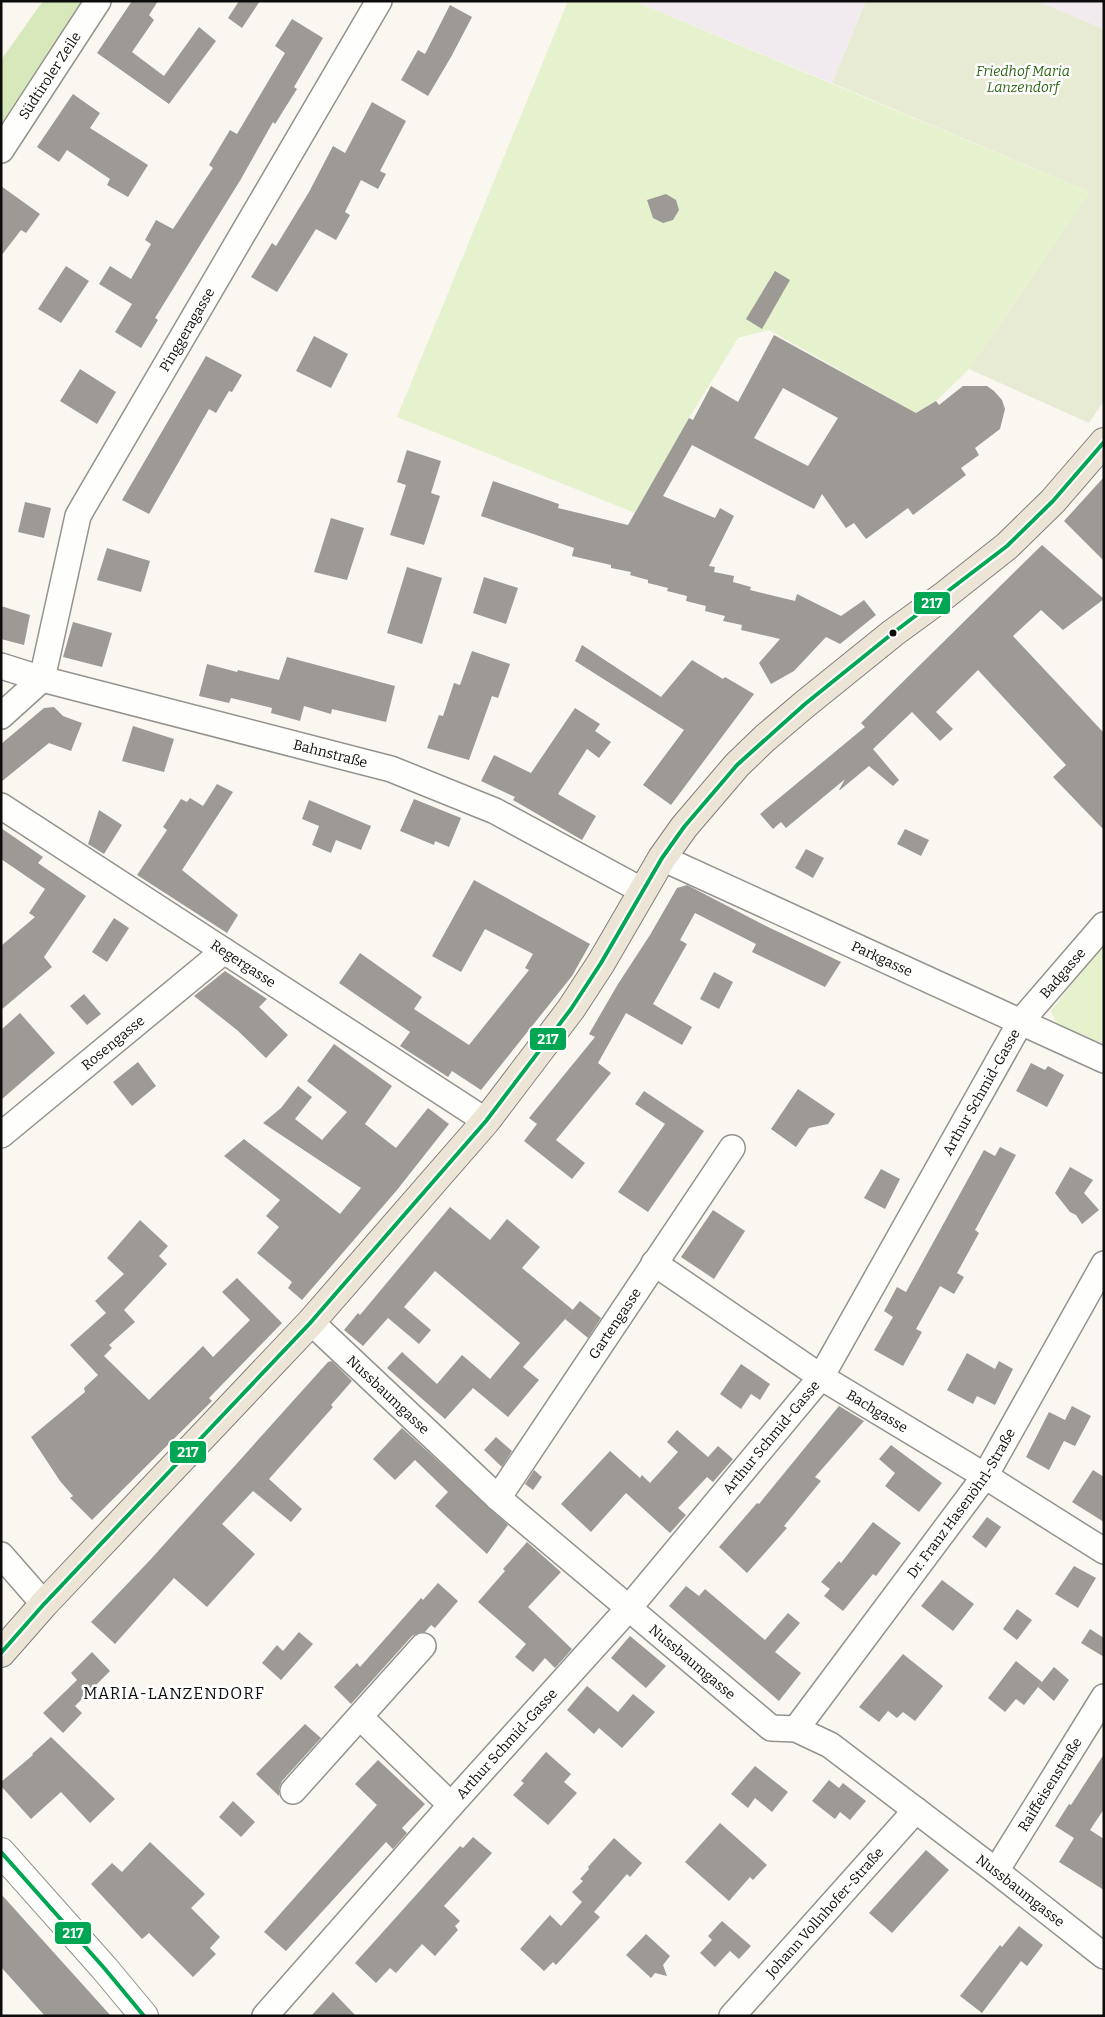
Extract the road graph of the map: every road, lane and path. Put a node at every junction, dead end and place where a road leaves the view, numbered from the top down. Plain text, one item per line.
1 (98, 1) edge
2 (379, 1) edge
3 (1, 150) edge
4 (1104, 442) edge
5 (1, 666) edge
6 (42, 679) junction
7 (1, 716) edge
8 (1, 806) edge
9 (662, 858) junction
10 (643, 891) junction
11 (1104, 925) edge
12 (224, 951) junction
13 (1021, 1021) junction
14 (1104, 1060) edge
15 (486, 1121) junction
16 (1, 1135) edge
17 (732, 1148) dead end
18 (654, 1263) junction
19 (1104, 1264) edge
20 (311, 1322) junction
21 (821, 1377) junction
22 (985, 1476) junction
23 (498, 1498) junction
24 (1104, 1551) edge
25 (1, 1555) edge
26 (44, 1604) junction
27 (628, 1609) junction
28 (423, 1646) dead end
29 (1, 1653) edge
30 (1104, 1697) edge
31 (360, 1717) junction
32 (796, 1730) junction
33 (293, 1790) dead end
34 (451, 1805) junction
35 (916, 1810) junction
36 (1, 1852) edge
37 (996, 1871) junction
38 (1104, 1956) edge
39 (144, 2016) edge
40 (265, 2016) edge
41 (732, 2016) edge

1 - 3 street, Südtiroler Zeile
2 - 6 street, Pinggeragasse
4 - 9 main road
5 - 6 street, Bahnstraße
6 - 7 street
6 - 10 street, Bahnstraße
8 - 12 street, Regergasse
9 - 10 main road
9 - 13 street, Parkgasse
10 - 15 main road
11 - 13 street, Badgasse
12 - 15 street, Regergasse
12 - 16 street, Rosengasse
13 - 14 street, Parkgasse
13 - 21 street, Arthur Schmid-Gasse
15 - 20 main road
17 - 18 street, Gartengasse
18 - 21 street, Bachgasse
18 - 23 street, Gartengasse
19 - 22 street, Dr. Franz Hasenöhrl-Straße
20 - 23 street, Nussbaumgasse
20 - 26 main road
21 - 22 street, Bachgasse
21 - 27 street, Arthur Schmid-Gasse
22 - 24 street, Bachgasse
22 - 32 street, Dr. Franz Hasenöhrl-Straße
23 - 27 street, Nussbaumgasse
25 - 26 street
26 - 29 main road
27 - 32 street, Nussbaumgasse
27 - 34 street, Arthur Schmid-Gasse
28 - 31 street
30 - 37 street, Raiffeisenstraße
31 - 33 street
31 - 34 street, Arthur Schmid-Gasse
32 - 35 street, Nussbaumgasse
34 - 40 street, Arthur Schmid-Gasse
35 - 37 street, Nussbaumgasse
35 - 41 street, Johann Vollnhofer-Straße
36 - 39 street
37 - 38 street, Nussbaumgasse

